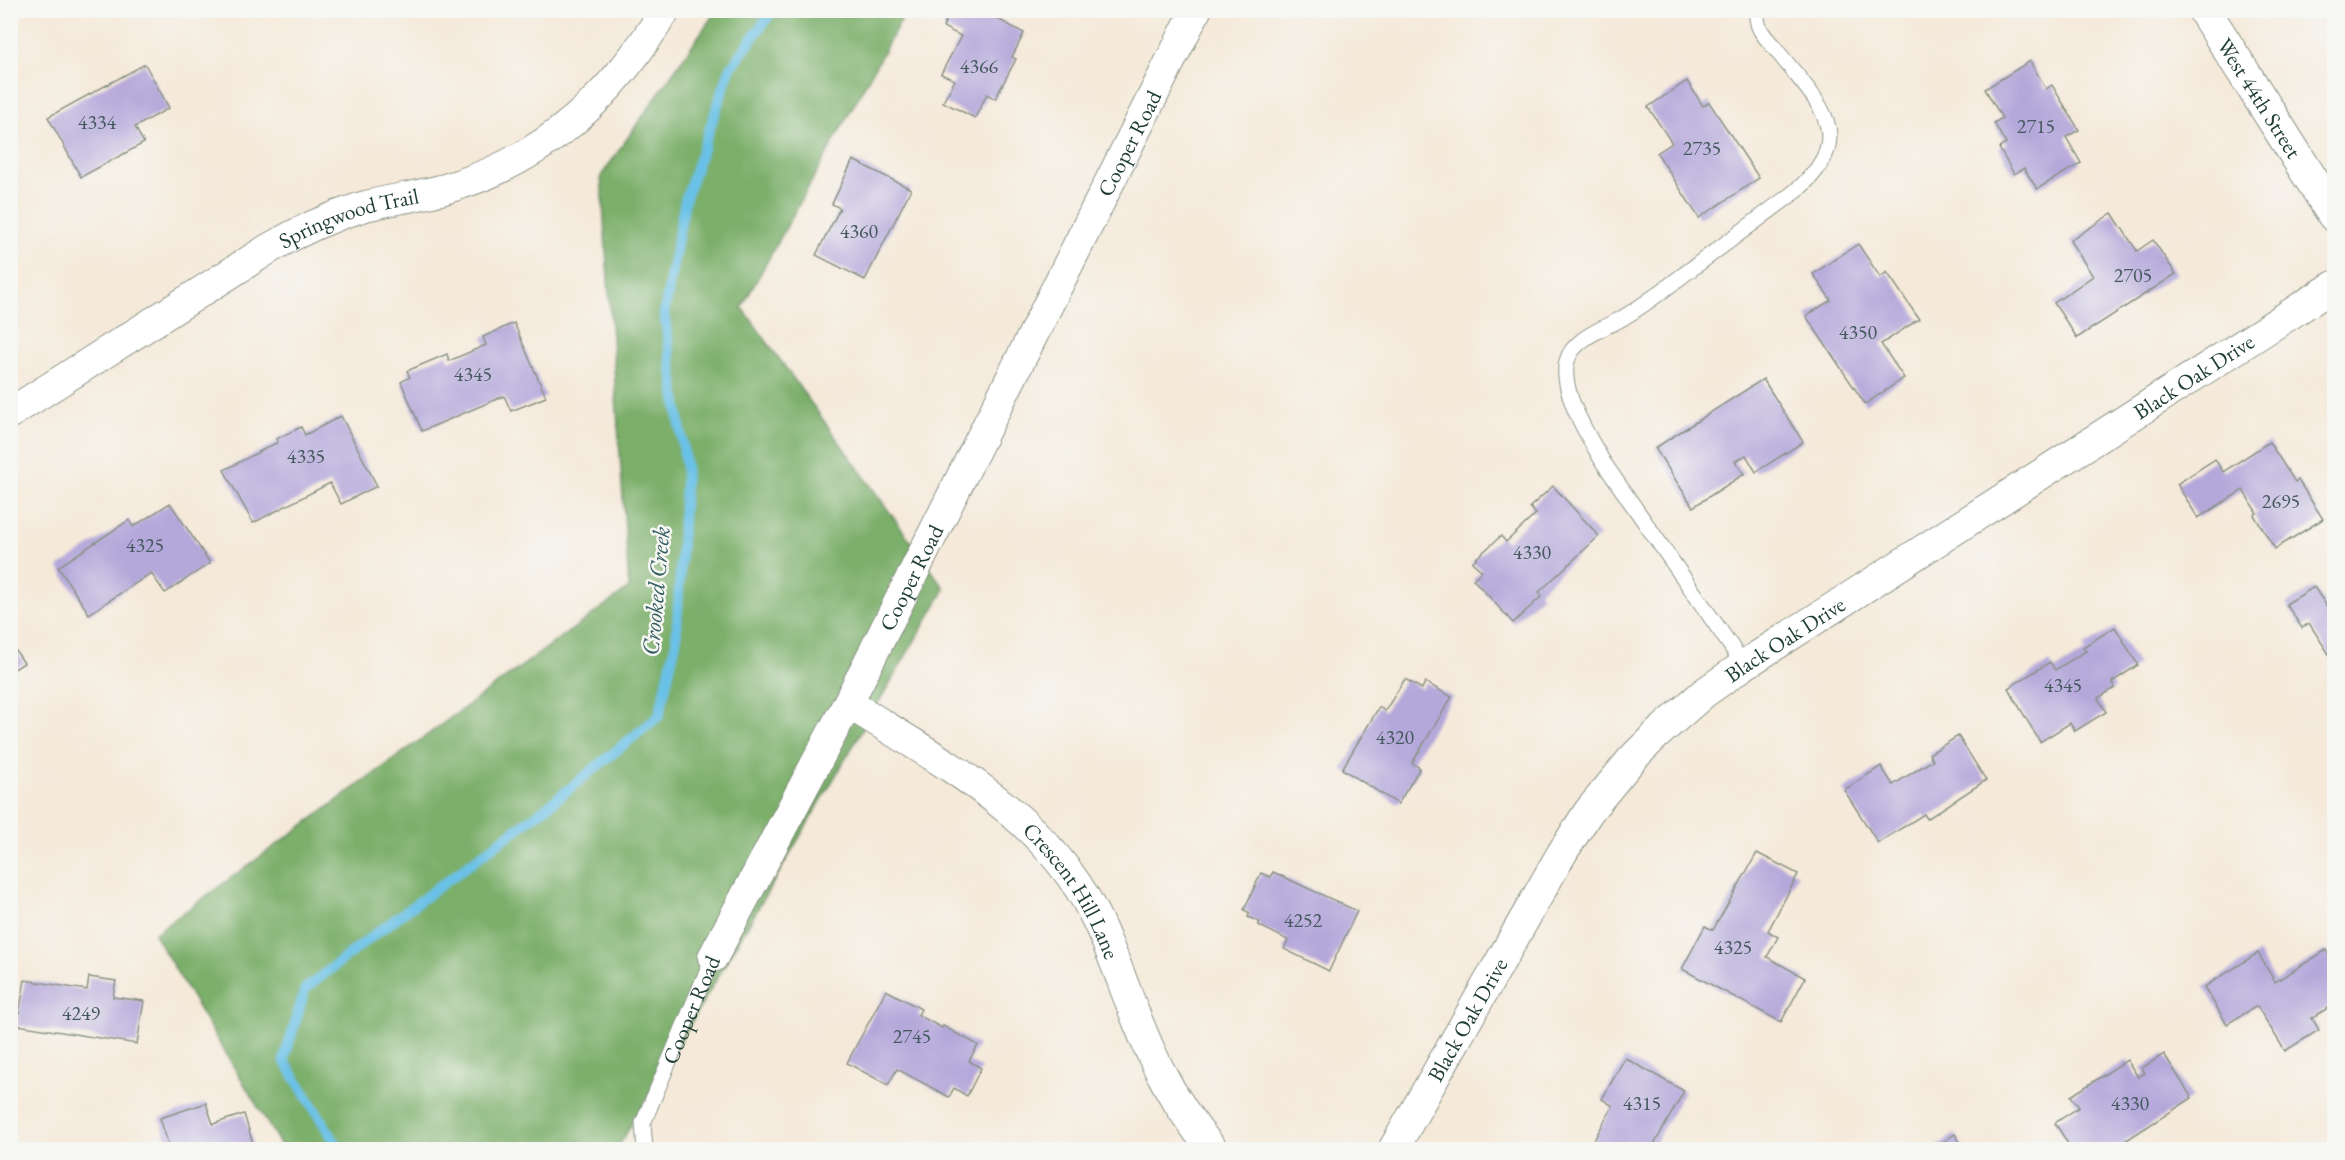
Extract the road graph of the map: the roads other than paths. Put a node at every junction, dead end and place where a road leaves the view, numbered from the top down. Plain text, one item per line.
1 (666, 10) edge
2 (1196, 10) edge
3 (1756, 10) edge
4 (2204, 10) edge
5 (2334, 215) edge
6 (2334, 286) edge
7 (10, 413) edge
8 (1744, 665) junction
9 (848, 703) junction
10 (713, 957) joint
11 (645, 1149) edge
12 (1213, 1149) edge
13 (1393, 1149) edge

1 - 7 street, Springwood Trail
2 - 9 street, Cooper Road
3 - 8 lane
4 - 5 street, West 44th Street
6 - 8 street, Black Oak Drive
8 - 13 street, Black Oak Drive
9 - 10 street, Cooper Road
9 - 12 street, Crescent Hill Lane
10 - 11 lane, Cooper Road

